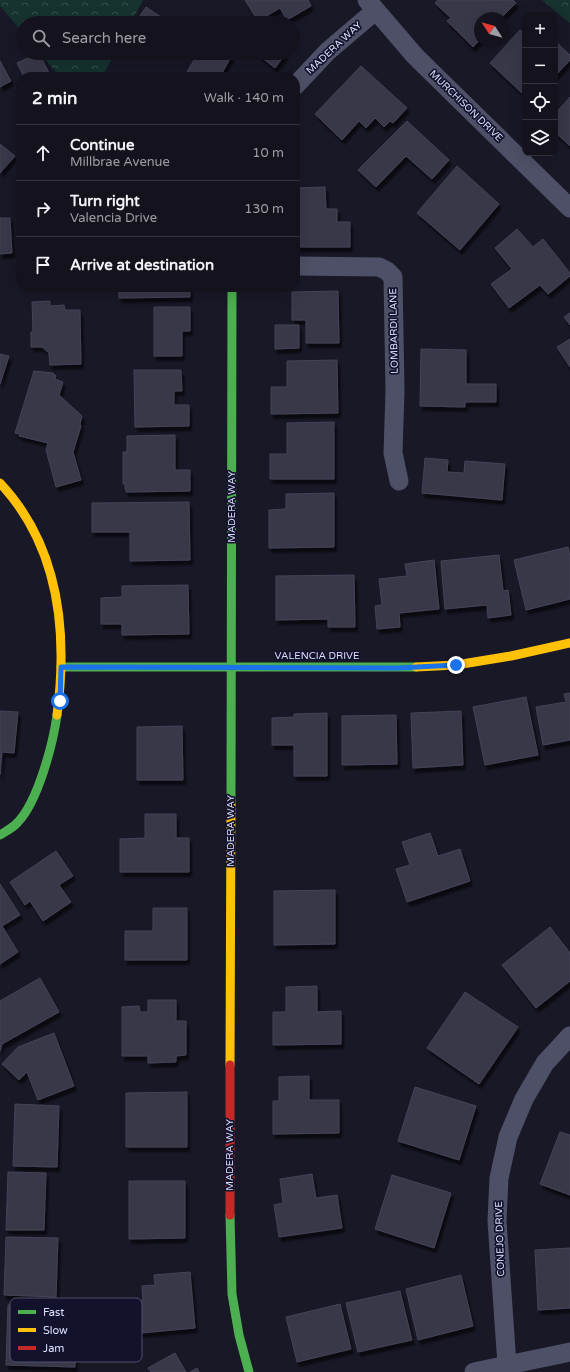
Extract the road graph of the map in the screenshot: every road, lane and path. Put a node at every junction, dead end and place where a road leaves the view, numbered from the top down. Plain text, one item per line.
1 (371, 5) edge
2 (300, 81) edge
3 (570, 208) edge
4 (300, 266) edge
5 (232, 292) edge
6 (399, 481) dead end
7 (0, 483) edge
8 (570, 643) edge
9 (61, 667) junction
10 (232, 668) junction
11 (0, 835) edge
12 (570, 1036) edge
13 (570, 1352) edge
14 (507, 1365) junction
15 (249, 1372) edge
16 (474, 1372) edge

1 - 2 street, MADERA WAY
1 - 3 street, MURCHISON DRIVE
4 - 6 street, LOMBARDI LANE
5 - 10 street, MADERA WAY
7 - 9 street
8 - 10 street, VALENCIA DRIVE
9 - 10 street, VALENCIA DRIVE
9 - 11 street
10 - 15 street, MADERA WAY
12 - 14 street, CONEJO DRIVE
13 - 14 street
14 - 16 street

